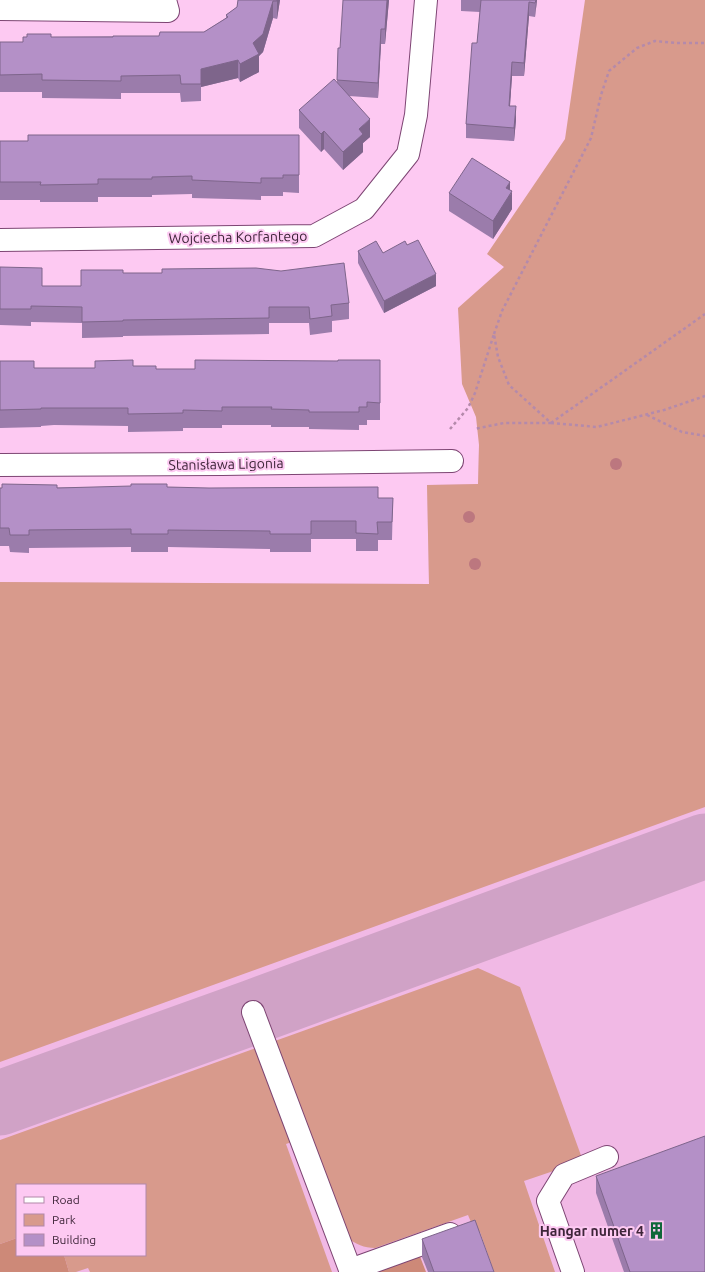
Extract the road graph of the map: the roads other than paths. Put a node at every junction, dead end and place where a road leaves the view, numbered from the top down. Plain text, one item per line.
1 (426, 0) edge
2 (167, 5) edge
3 (0, 9) edge
4 (0, 240) edge
5 (452, 461) dead end
6 (0, 465) edge
7 (252, 1012) dead end
8 (607, 1157) dead end
9 (457, 1231) edge
10 (351, 1271) edge
11 (573, 1272) edge

1 - 4 street, Wojciecha Korfantego
2 - 3 street
5 - 6 street, Stanisława Ligonia
7 - 10 street
8 - 11 street
9 - 10 street

